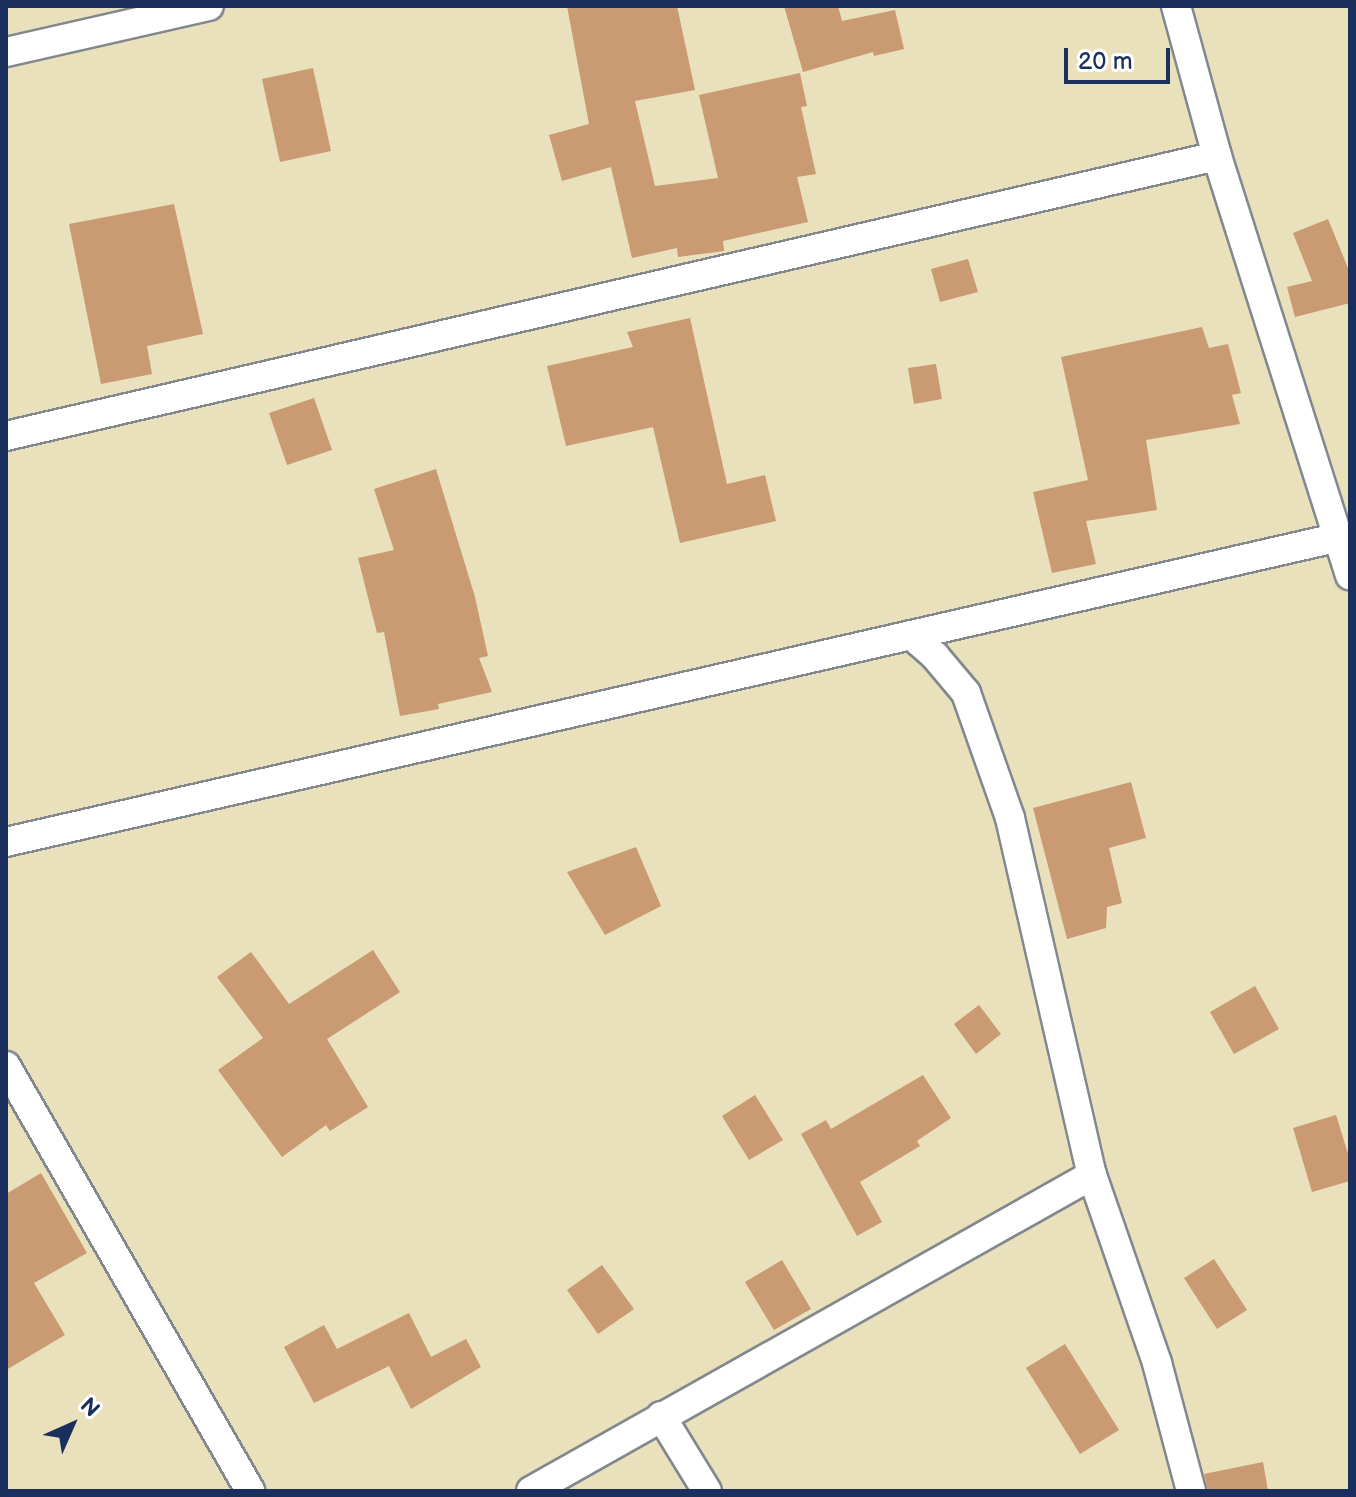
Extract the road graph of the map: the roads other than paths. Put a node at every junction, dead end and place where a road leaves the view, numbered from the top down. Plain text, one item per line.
1 (209, 6) edge
2 (1176, 6) edge
3 (6, 52) edge
4 (1217, 156) junction
5 (6, 436) edge
6 (1340, 537) junction
7 (1350, 575) edge
8 (911, 635) junction
9 (6, 842) edge
10 (6, 1066) edge
11 (1092, 1175) junction
12 (661, 1416) junction
13 (250, 1491) edge
14 (531, 1491) edge
15 (707, 1491) edge
16 (1191, 1491) edge

1 - 3 street
2 - 4 street
4 - 5 street
4 - 6 street
6 - 7 street
6 - 8 street
8 - 9 street
8 - 11 street
10 - 13 street
11 - 12 street
11 - 16 street
12 - 14 street
12 - 15 street

